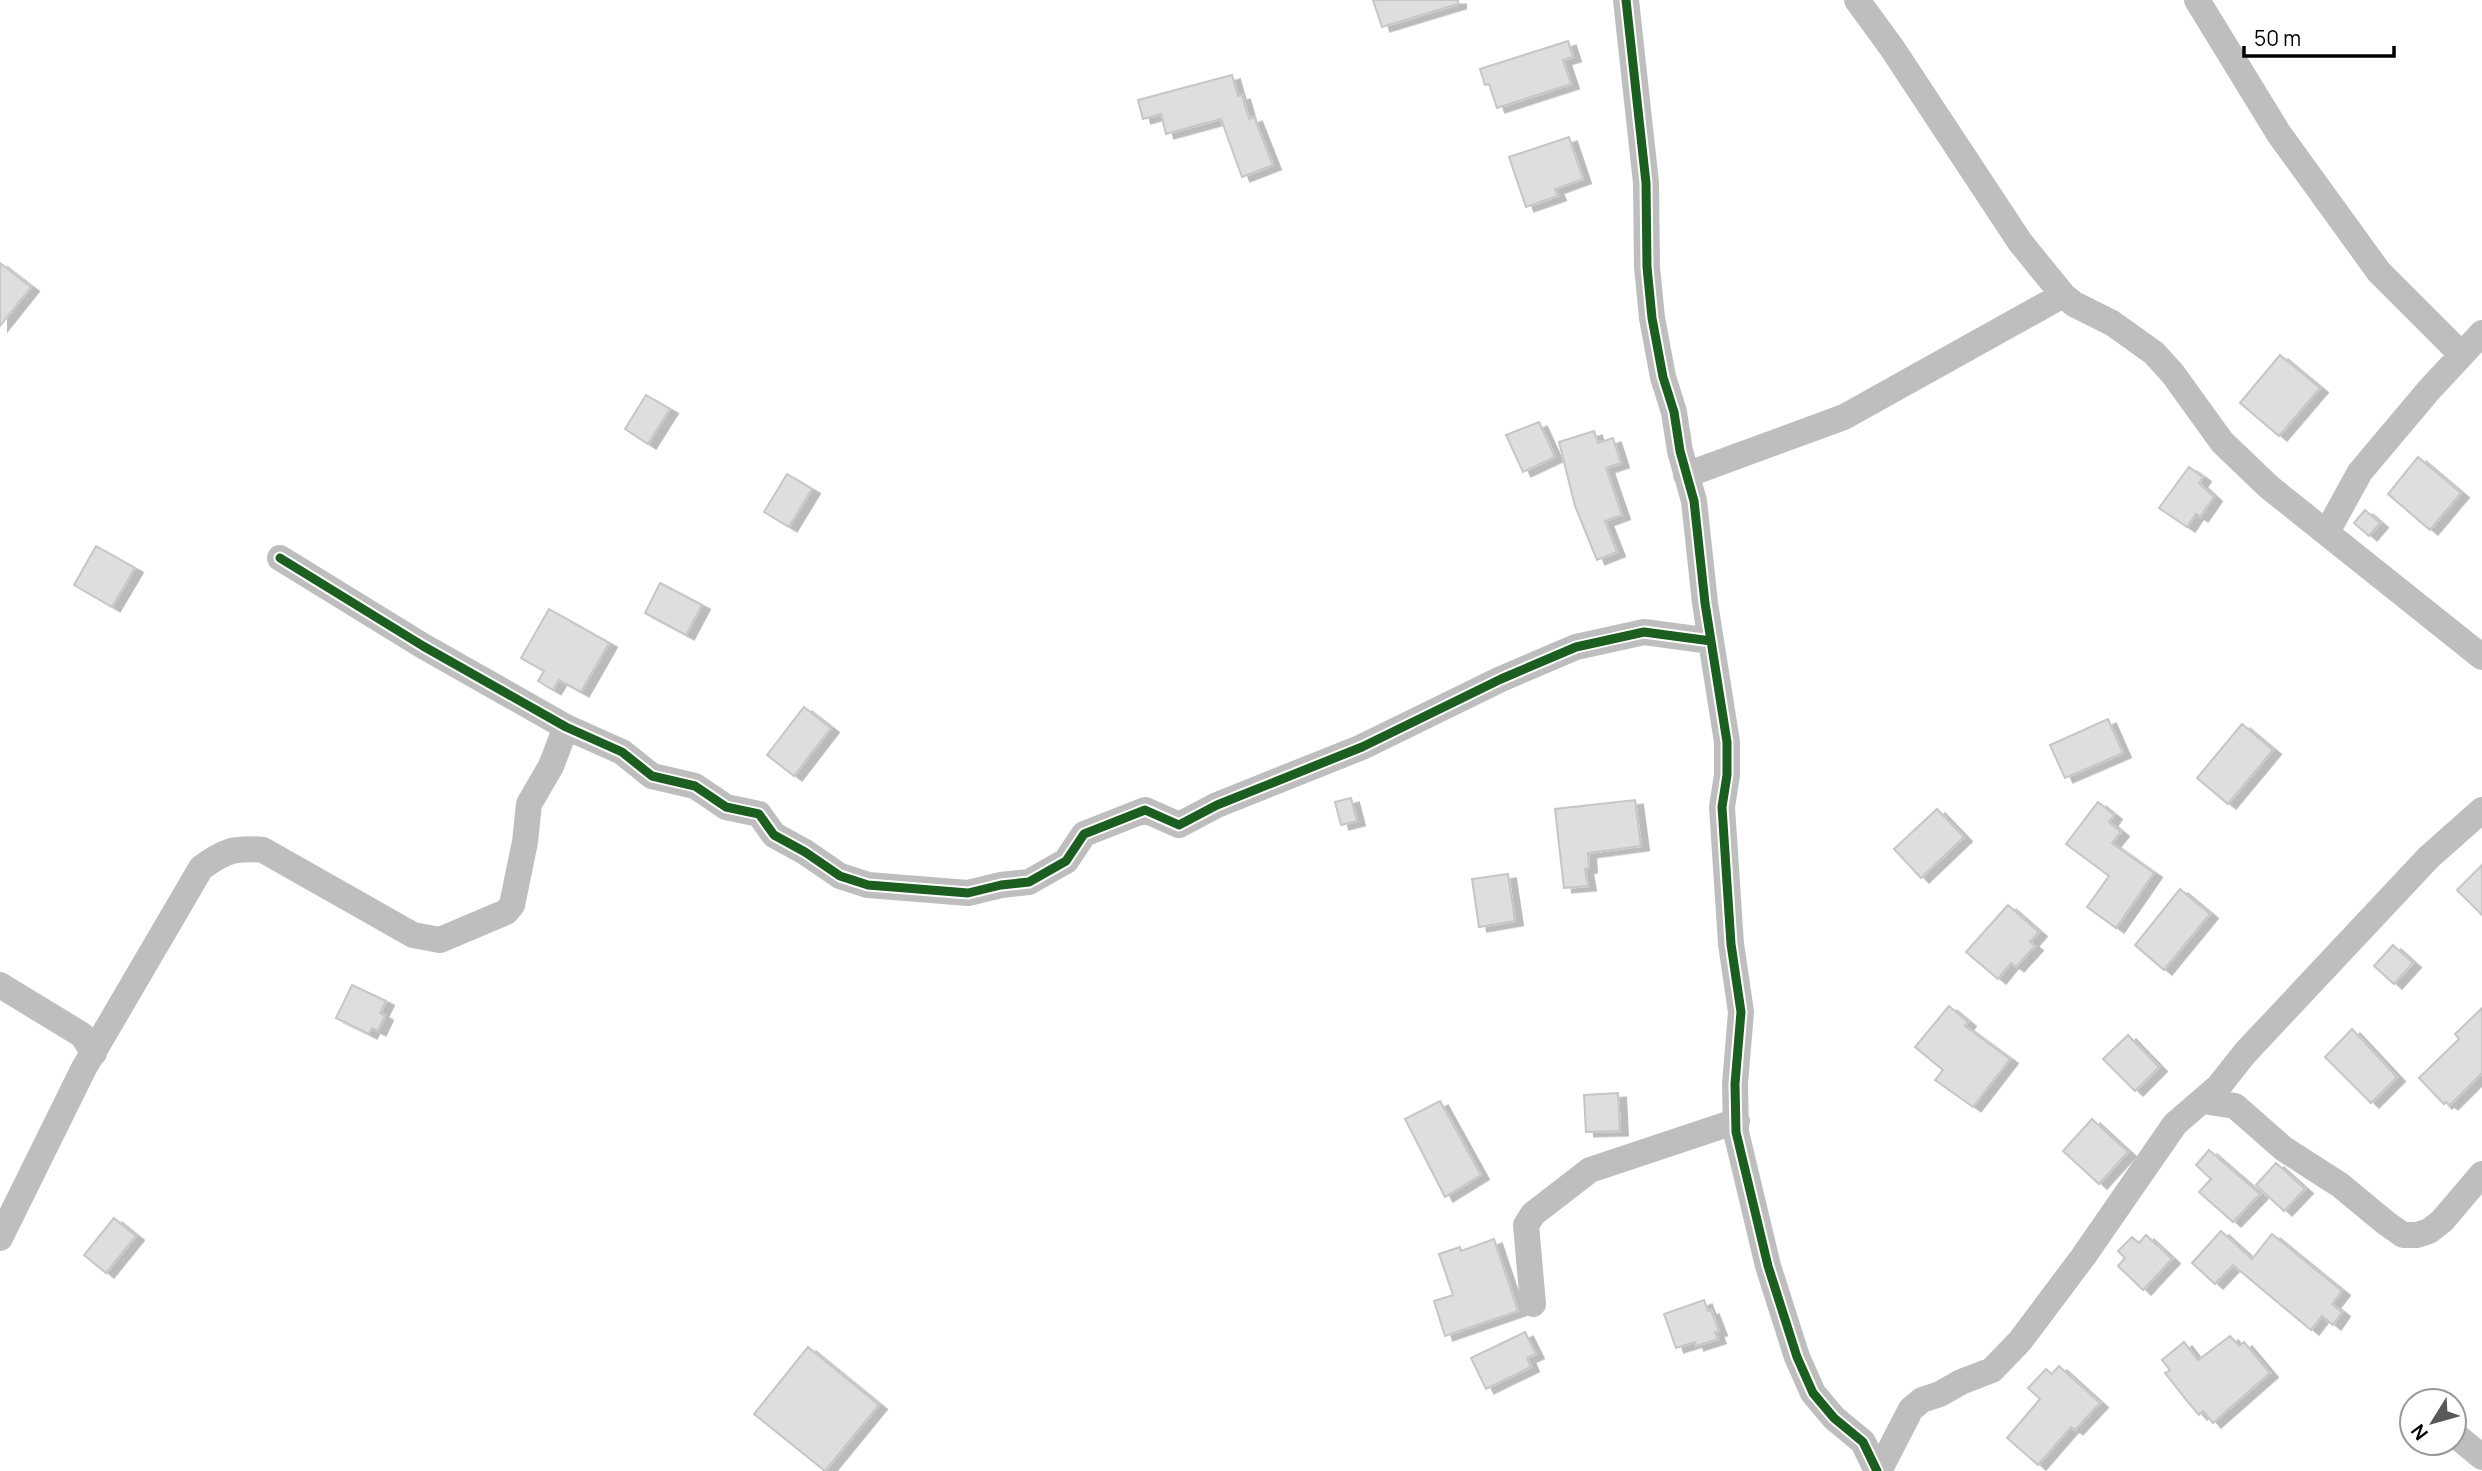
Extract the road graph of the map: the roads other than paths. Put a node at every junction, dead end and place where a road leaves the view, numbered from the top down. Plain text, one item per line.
1 (1626, 0) edge
2 (1857, 0) edge
3 (2197, 0) edge
4 (2063, 295) junction
5 (2482, 333) edge
6 (2461, 354) junction
7 (1686, 475) junction
8 (2327, 532) junction
9 (280, 558) dead end
10 (1711, 641) junction
11 (2479, 649) edge
12 (566, 727) junction
13 (2482, 810) edge
14 (0, 985) edge
15 (93, 1053) junction
16 (2231, 1072) junction
17 (2203, 1101) junction
18 (2235, 1106) junction
19 (1737, 1121) junction
20 (2482, 1174) edge
21 (0, 1238) edge
22 (1533, 1304) dead end
23 (2468, 1446) edge
24 (2482, 1457) edge
25 (1878, 1471) edge

1 - 7 street
2 - 4 street
3 - 6 street
4 - 7 street
4 - 8 street
5 - 6 street
6 - 8 street
7 - 10 street
8 - 11 street
9 - 12 street
10 - 12 street
10 - 19 street
12 - 15 street
13 - 16 street
14 - 15 street
15 - 21 street
16 - 17 street
16 - 18 street
17 - 18 street
17 - 25 street
18 - 20 street
19 - 22 street
19 - 25 street
23 - 24 street

